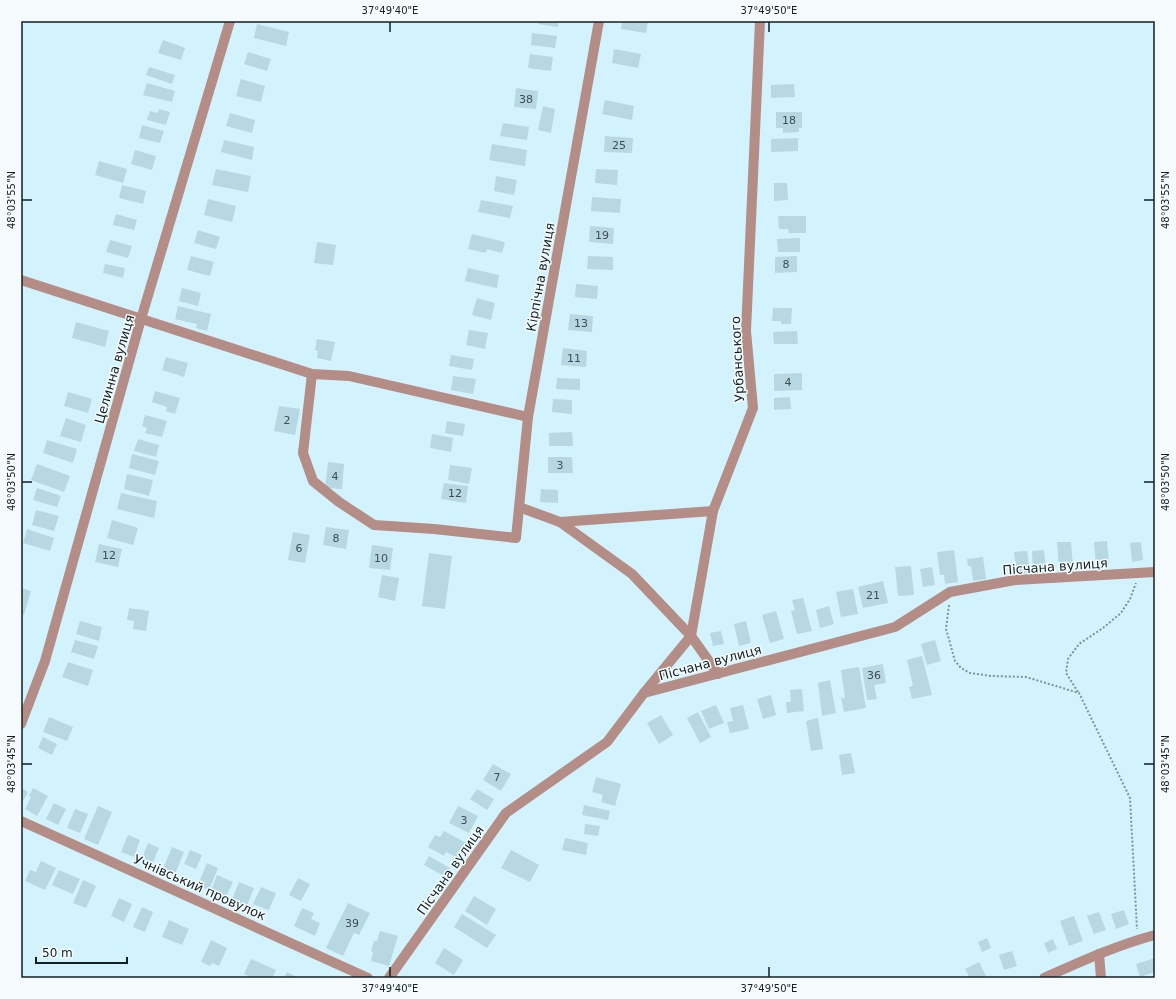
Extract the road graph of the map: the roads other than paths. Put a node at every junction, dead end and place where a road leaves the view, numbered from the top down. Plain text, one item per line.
1 (230, 21) edge
2 (599, 21) edge
3 (760, 21) edge
4 (21, 280) edge
5 (142, 319) junction
6 (312, 374) junction
7 (528, 417) junction
8 (519, 508) junction
9 (713, 510) junction
10 (560, 522) junction
11 (1155, 572) edge
12 (691, 636) junction
13 (718, 674) junction
14 (644, 693) junction
15 (21, 724) edge
16 (21, 820) edge
17 (1155, 935) edge
18 (1099, 954) junction
19 (368, 978) edge
20 (389, 978) edge
21 (1044, 978) edge
22 (1101, 978) edge

1 - 5 street, Целинна вулиця
2 - 7 street, Кiрпiчна вулиця
3 - 9 street, Урбанського
4 - 5 street
5 - 6 street
5 - 15 street, Целинна вулиця
6 - 7 street
6 - 8 street, Кiрпiчна вулиця
7 - 8 street, Кiрпiчна вулиця
8 - 10 street
9 - 10 street
9 - 12 street, Урбанського
10 - 12 street
11 - 13 street, Пiсчана вулиця
12 - 13 street
12 - 14 street, Урбанського
13 - 14 street, Пiсчана вулиця
14 - 20 street, Пiсчана вулиця
16 - 19 street, Учнівський провулок
17 - 18 street
18 - 21 street
18 - 22 street

